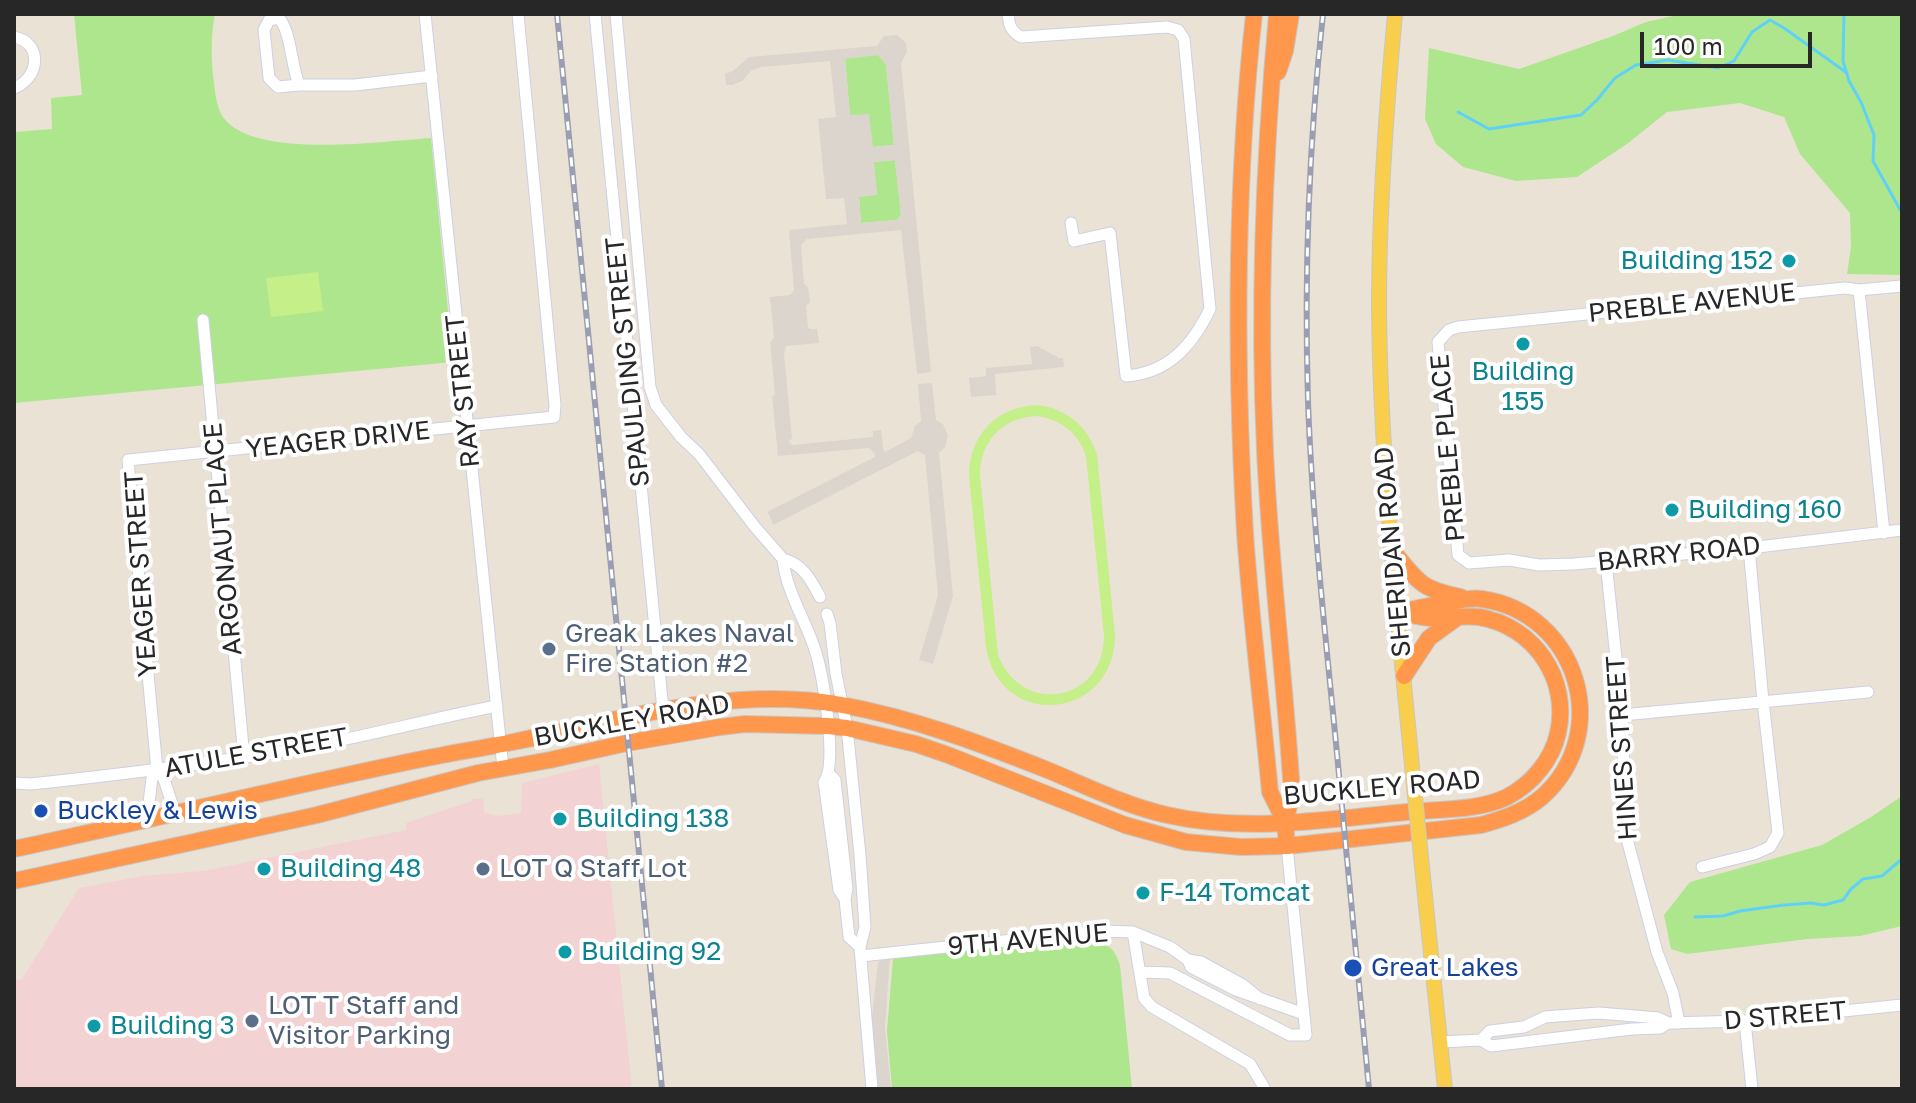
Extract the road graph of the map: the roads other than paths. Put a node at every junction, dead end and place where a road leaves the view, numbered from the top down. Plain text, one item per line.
1 (425, 14) edge
2 (518, 14) edge
3 (595, 14) edge
4 (616, 14) edge
5 (1008, 14) edge
6 (1243, 14) edge
7 (1254, 14) edge
8 (1277, 14) edge
9 (1291, 14) edge
10 (1395, 14) edge
11 (14, 37) edge
12 (432, 76) junction
13 (299, 85) junction
14 (14, 88) edge
15 (1270, 92) junction
16 (1246, 107) junction
17 (1071, 223) dead end
18 (1902, 286) edge
19 (1859, 290) junction
20 (203, 320) dead end
21 (1482, 325) joint
22 (467, 427) junction
23 (215, 452) junction
24 (1902, 530) edge
25 (1884, 533) junction
26 (1749, 548) junction
27 (1392, 550) junction
28 (1458, 555) joint
29 (783, 559) junction
30 (1606, 562) junction
31 (820, 597) dead end
32 (1467, 598) junction
33 (1398, 613) junction
34 (827, 614) dead end
35 (1460, 616) junction
36 (1404, 676) junction
37 (1868, 692) dead end
38 (1763, 701) junction
39 (824, 702) junction
40 (842, 705) junction
41 (497, 706) junction
42 (663, 710) junction
43 (1622, 715) junction
44 (828, 726) junction
45 (847, 728) junction
46 (501, 744) junction
47 (244, 757) junction
48 (503, 768) junction
49 (157, 770) junction
50 (14, 783) edge
51 (175, 813) junction
52 (147, 819) junction
53 (1285, 822) junction
54 (14, 837) edge
55 (31, 845) junction
56 (1287, 846) junction
57 (14, 849) edge
58 (1702, 867) dead end
59 (14, 881) edge
60 (1133, 932) junction
61 (860, 952) junction
62 (1141, 972) junction
63 (1902, 1005) edge
64 (1304, 1014) junction
65 (1745, 1021) junction
66 (1673, 1023) junction
67 (1481, 1040) junction
68 (1440, 1042) junction
69 (872, 1089) edge
70 (1265, 1089) edge
71 (1445, 1089) edge
72 (1752, 1089) edge

1 - 12 street, RAY STREET
2 - 22 street, YEAGER DRIVE
3 - 42 street, SPAULDING STREET
4 - 29 street
5 - 17 street
6 - 16 highway
7 - 16 highway
8 - 15 highway
9 - 15 highway
10 - 27 main road, SHERIDAN ROAD
11 - 14 street
12 - 13 street
12 - 22 street, RAY STREET
13 - 13 street
15 - 53 highway
16 - 53 highway
18 - 19 street, PREBLE AVENUE
19 - 21 street, PREBLE AVENUE
19 - 25 street
20 - 23 street, ARGONAUT PLACE
21 - 28 street, PREBLE PLACE
22 - 23 street, YEAGER DRIVE
22 - 41 street, RAY STREET
23 - 47 street, ARGONAUT PLACE
23 - 49 street, YEAGER STREET
24 - 25 street, BARRY ROAD
25 - 26 street, BARRY ROAD
26 - 30 street, BARRY ROAD
26 - 38 street
27 - 32 highway
27 - 33 main road, SHERIDAN ROAD
28 - 30 street, BARRY ROAD
29 - 31 street
29 - 39 street
30 - 43 street, HINES STREET
32 - 33 highway, BUCKLEY ROAD
32 - 56 highway, BUCKLEY ROAD
33 - 35 highway, BUCKLEY ROAD
33 - 36 main road, SHERIDAN ROAD
34 - 40 street
35 - 36 highway
35 - 53 highway, BUCKLEY ROAD
36 - 68 main road, SHERIDAN ROAD, bridge
37 - 38 street
38 - 43 street
38 - 58 street
39 - 40 highway, BUCKLEY ROAD
39 - 42 highway, BUCKLEY ROAD
39 - 44 street
40 - 45 street
40 - 53 highway, BUCKLEY ROAD
41 - 46 street, RAY STREET
41 - 47 street, ATULE STREET
42 - 46 highway, BUCKLEY ROAD
43 - 66 street, HINES STREET
44 - 45 highway, BUCKLEY ROAD
44 - 48 highway, BUCKLEY ROAD
44 - 61 street
45 - 56 highway, BUCKLEY ROAD
45 - 61 street
46 - 48 street, RAY STREET
46 - 51 highway, BUCKLEY ROAD
47 - 49 street, ATULE STREET
48 - 59 highway, BUCKLEY ROAD
49 - 50 street, ATULE STREET
49 - 51 street
49 - 52 street
51 - 52 highway, BUCKLEY ROAD
52 - 55 highway, BUCKLEY ROAD
53 - 56 highway
54 - 55 highway
55 - 57 highway, BUCKLEY ROAD
56 - 64 street
60 - 61 street, 9TH AVENUE
60 - 62 street
60 - 64 street, 9TH AVENUE
61 - 69 street
62 - 64 street
62 - 70 street
63 - 65 street, D STREET
65 - 66 street, D STREET
65 - 72 street
66 - 67 street, D STREET
66 - 67 street, D STREET
67 - 68 street, D STREET
68 - 71 main road, SHERIDAN ROAD

